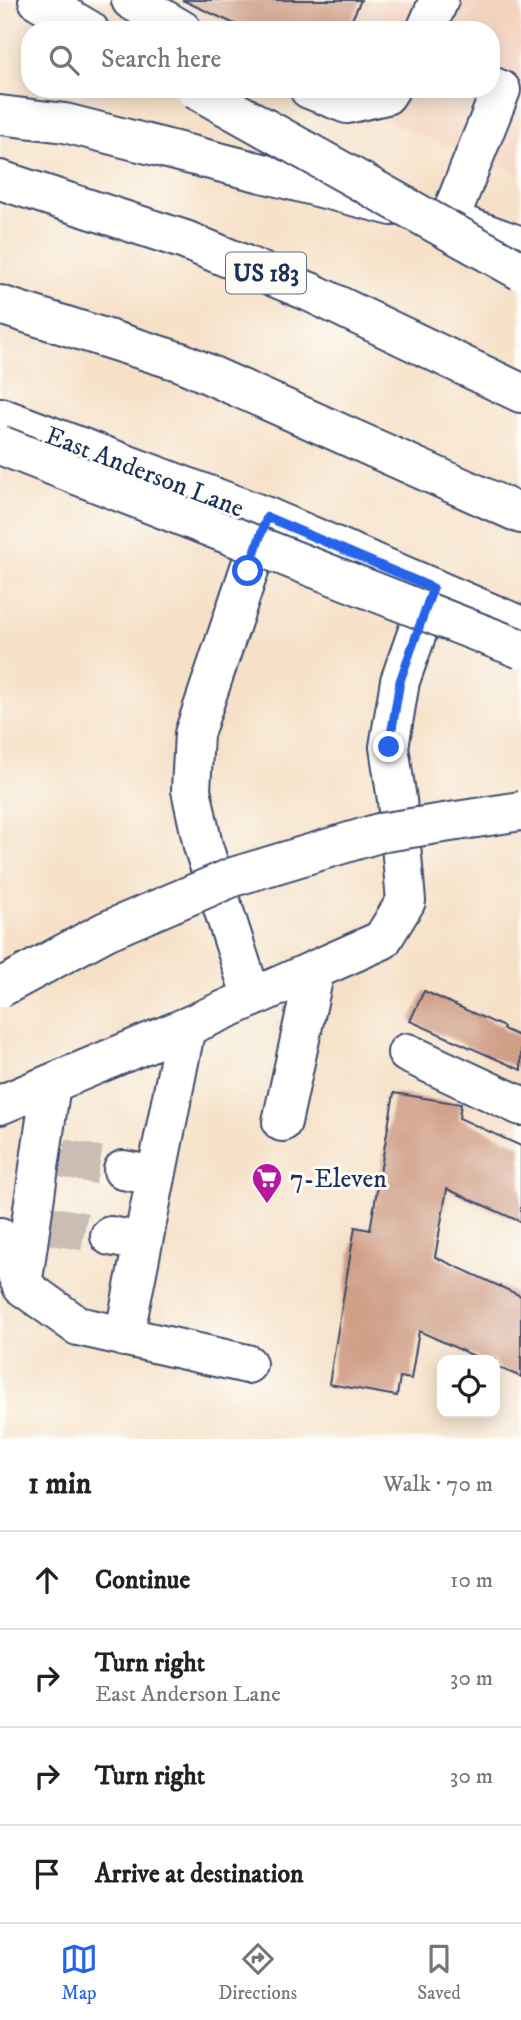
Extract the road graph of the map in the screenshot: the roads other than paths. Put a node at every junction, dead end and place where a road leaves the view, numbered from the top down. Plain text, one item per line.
1 (38, 0) edge
2 (131, 0) edge
3 (439, 0) edge
4 (74, 21) edge
5 (167, 21) edge
6 (430, 21) edge
7 (504, 91) edge
8 (211, 98) edge
9 (332, 98) edge
10 (373, 98) edge
11 (0, 104) edge
12 (0, 115) edge
13 (65, 123) junction
14 (0, 180) edge
15 (449, 220) junction
16 (521, 246) edge
17 (521, 271) edge
18 (0, 305) edge
19 (521, 393) edge
20 (0, 417) edge
21 (0, 445) edge
22 (521, 514) edge
23 (267, 517) junction
24 (433, 588) junction
25 (521, 626) edge
26 (521, 649) edge
27 (521, 811) edge
28 (316, 970) junction
29 (0, 988) edge
30 (253, 998) junction
31 (186, 1027) junction
32 (407, 1053) dead end
33 (51, 1084) junction
34 (0, 1105) edge
35 (521, 1106) edge
36 (282, 1122) dead end
37 (26, 1228) edge
38 (124, 1337) junction
39 (247, 1364) dead end

1 - 4 main road
2 - 5 main road
3 - 6 main road
7 - 15 main road
8 - 17 main road, bridge
9 - 10 main road
11 - 13 main road
12 - 13 main road
13 - 15 main road
14 - 19 main road, US 183
15 - 16 main road
18 - 22 main road
20 - 23 main road, East Anderson Lane
21 - 26 main road, bridge
23 - 24 main road, East Anderson Lane
23 - 30 main road
24 - 25 main road, East Anderson Lane
24 - 28 main road
27 - 29 main road, bridge
28 - 30 main road
28 - 36 main road
30 - 31 main road
31 - 33 main road
31 - 38 main road
32 - 35 main road
33 - 34 main road
33 - 37 main road
37 - 38 main road
38 - 39 main road

